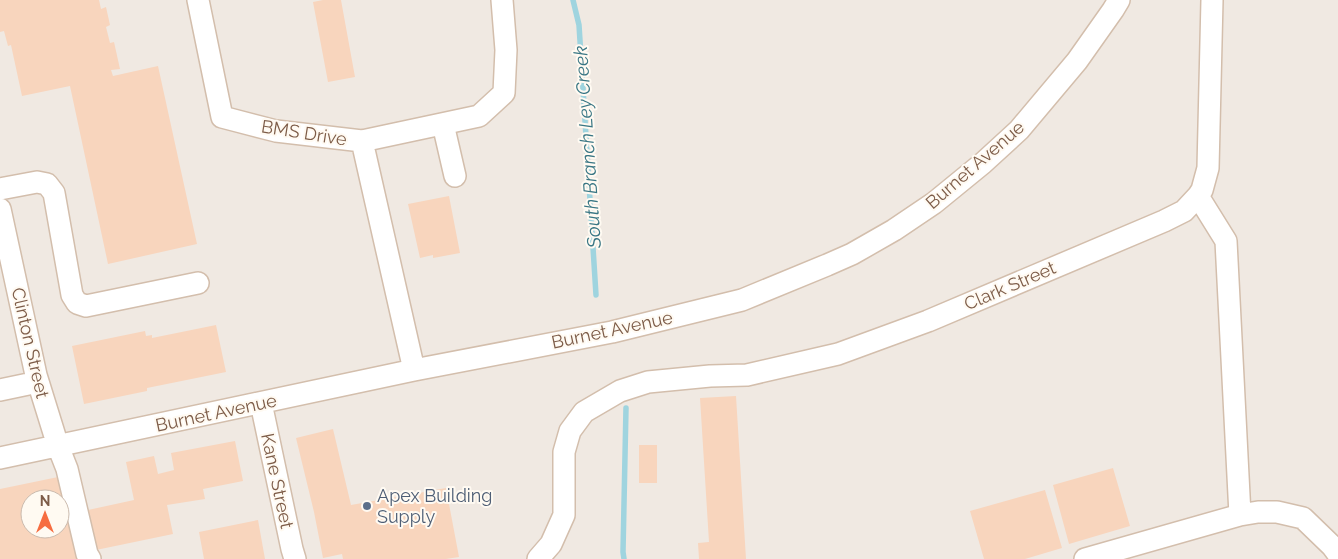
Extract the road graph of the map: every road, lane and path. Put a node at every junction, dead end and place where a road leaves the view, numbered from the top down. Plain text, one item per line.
1 (198, 0) edge
2 (502, 0) edge
3 (1212, 0) edge
4 (1116, 5) edge
5 (443, 124) junction
6 (362, 141) junction
7 (455, 176) dead end
8 (0, 189) edge
9 (1198, 196) junction
10 (0, 209) edge
11 (198, 283) dead end
12 (414, 370) junction
13 (38, 382) junction
14 (0, 390) edge
15 (261, 403) junction
16 (58, 446) junction
17 (0, 458) edge
18 (1240, 514) junction
19 (1338, 554) edge
20 (90, 559) edge
21 (295, 559) edge
22 (538, 559) edge
23 (1085, 559) edge

1 - 6 street, BMS Drive
2 - 5 street
3 - 9 street, Clark Street
4 - 12 street, Burnet Avenue
5 - 6 street
5 - 7 street
6 - 12 street, BMS Drive
8 - 11 street
9 - 18 street
9 - 22 street, Clark Street
10 - 13 street, Clinton Street
12 - 15 street, Burnet Avenue
13 - 14 street
13 - 16 street, Clinton Street
15 - 16 street, Burnet Avenue
15 - 21 street, Kane Street
16 - 17 street, Burnet Avenue
16 - 20 street, Clinton Street
18 - 19 street
18 - 23 street

